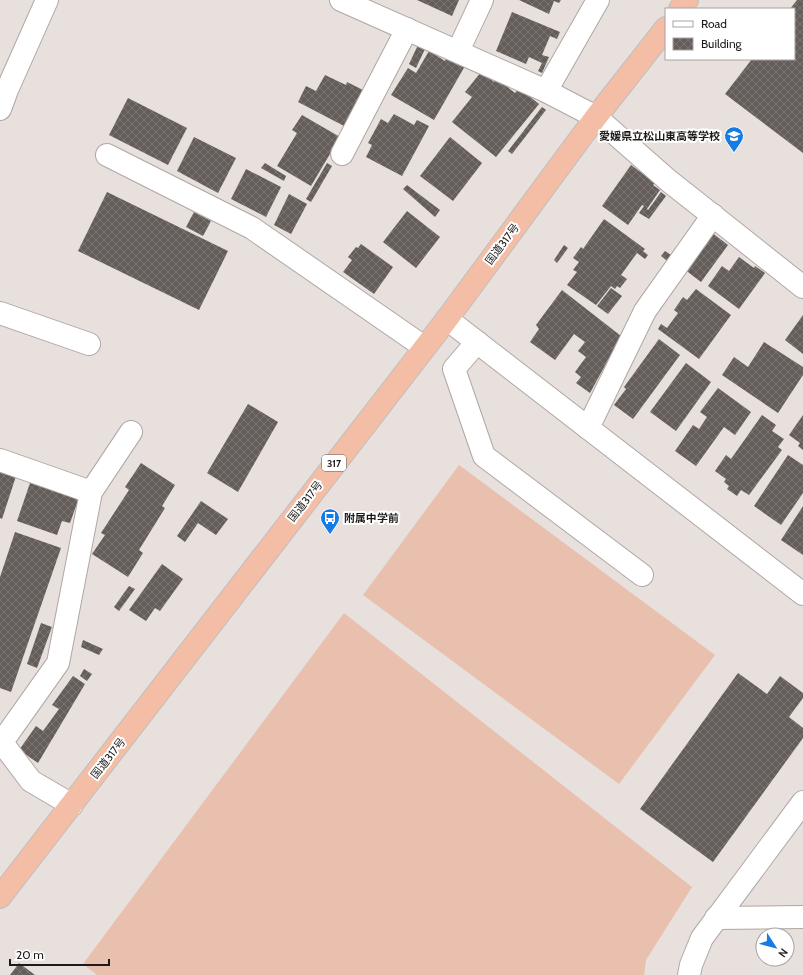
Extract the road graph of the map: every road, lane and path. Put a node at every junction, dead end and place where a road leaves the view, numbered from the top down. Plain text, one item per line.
1 (47, 0) edge
2 (341, 0) edge
3 (482, 0) edge
4 (598, 0) edge
5 (687, 0) edge
6 (681, 8) edge
7 (407, 29) junction
8 (665, 29) edge
9 (458, 51) junction
10 (546, 91) junction
11 (0, 109) edge
12 (596, 117) junction
13 (342, 154) dead end
14 (107, 155) dead end
15 (713, 215) junction
16 (803, 287) edge
17 (0, 313) edge
18 (447, 319) junction
19 (477, 342) junction
20 (89, 344) dead end
21 (424, 347) junction
22 (588, 428) junction
23 (130, 432) dead end
24 (0, 460) edge
25 (91, 492) junction
26 (642, 575) dead end
27 (803, 594) edge
28 (1, 741) edge
29 (803, 802) edge
30 (72, 805) junction
31 (0, 897) edge
32 (803, 917) edge
33 (716, 918) junction
34 (689, 975) edge

1 - 11 street
2 - 7 street
3 - 9 street
4 - 10 street
5 - 6 highway
7 - 9 street
7 - 13 street
8 - 12 highway, 国道317号 / 317
9 - 10 street
10 - 12 street
12 - 15 street
12 - 18 highway, 国道317号 / 317
14 - 21 street
15 - 16 street
15 - 22 street
17 - 20 street
18 - 19 street
18 - 21 highway, 国道317号 / 317
19 - 22 street
19 - 26 street
21 - 30 highway, 国道317号 / 317
22 - 27 street
23 - 25 street
24 - 25 street
25 - 28 street
28 - 30 street
29 - 33 street
30 - 31 highway, 国道317号 / 317
32 - 33 street
33 - 34 street

